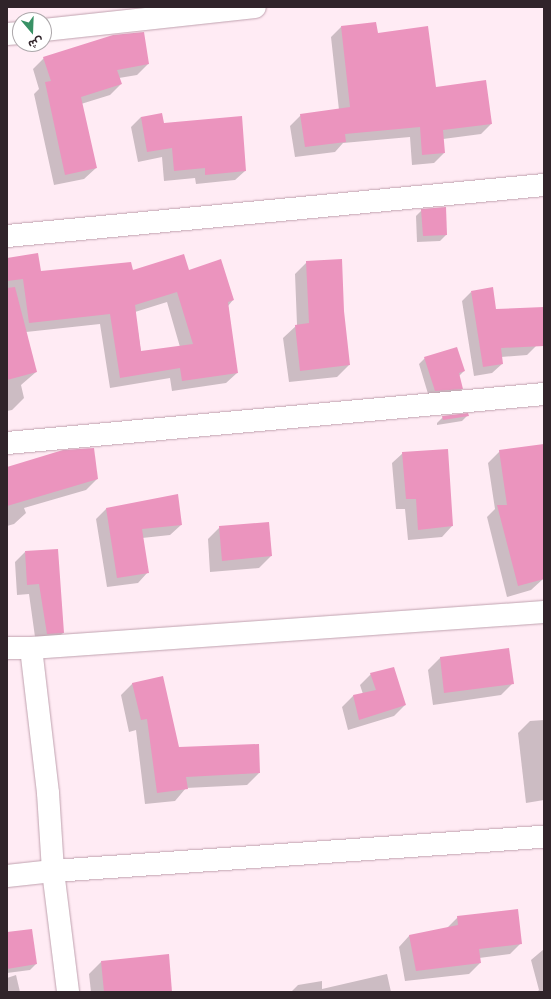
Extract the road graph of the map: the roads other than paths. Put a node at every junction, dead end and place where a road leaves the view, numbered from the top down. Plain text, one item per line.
1 (256, 7) edge
2 (52, 29) edge
3 (544, 185) edge
4 (7, 236) edge
5 (544, 394) edge
6 (7, 443) edge
7 (544, 612) edge
8 (7, 648) edge
9 (31, 648) junction
10 (544, 837) edge
11 (53, 871) junction
12 (7, 876) edge
13 (68, 992) edge

1 - 2 street
3 - 4 street
5 - 6 street
7 - 9 street
8 - 9 street
9 - 11 street
10 - 11 street
11 - 12 street
11 - 13 street

